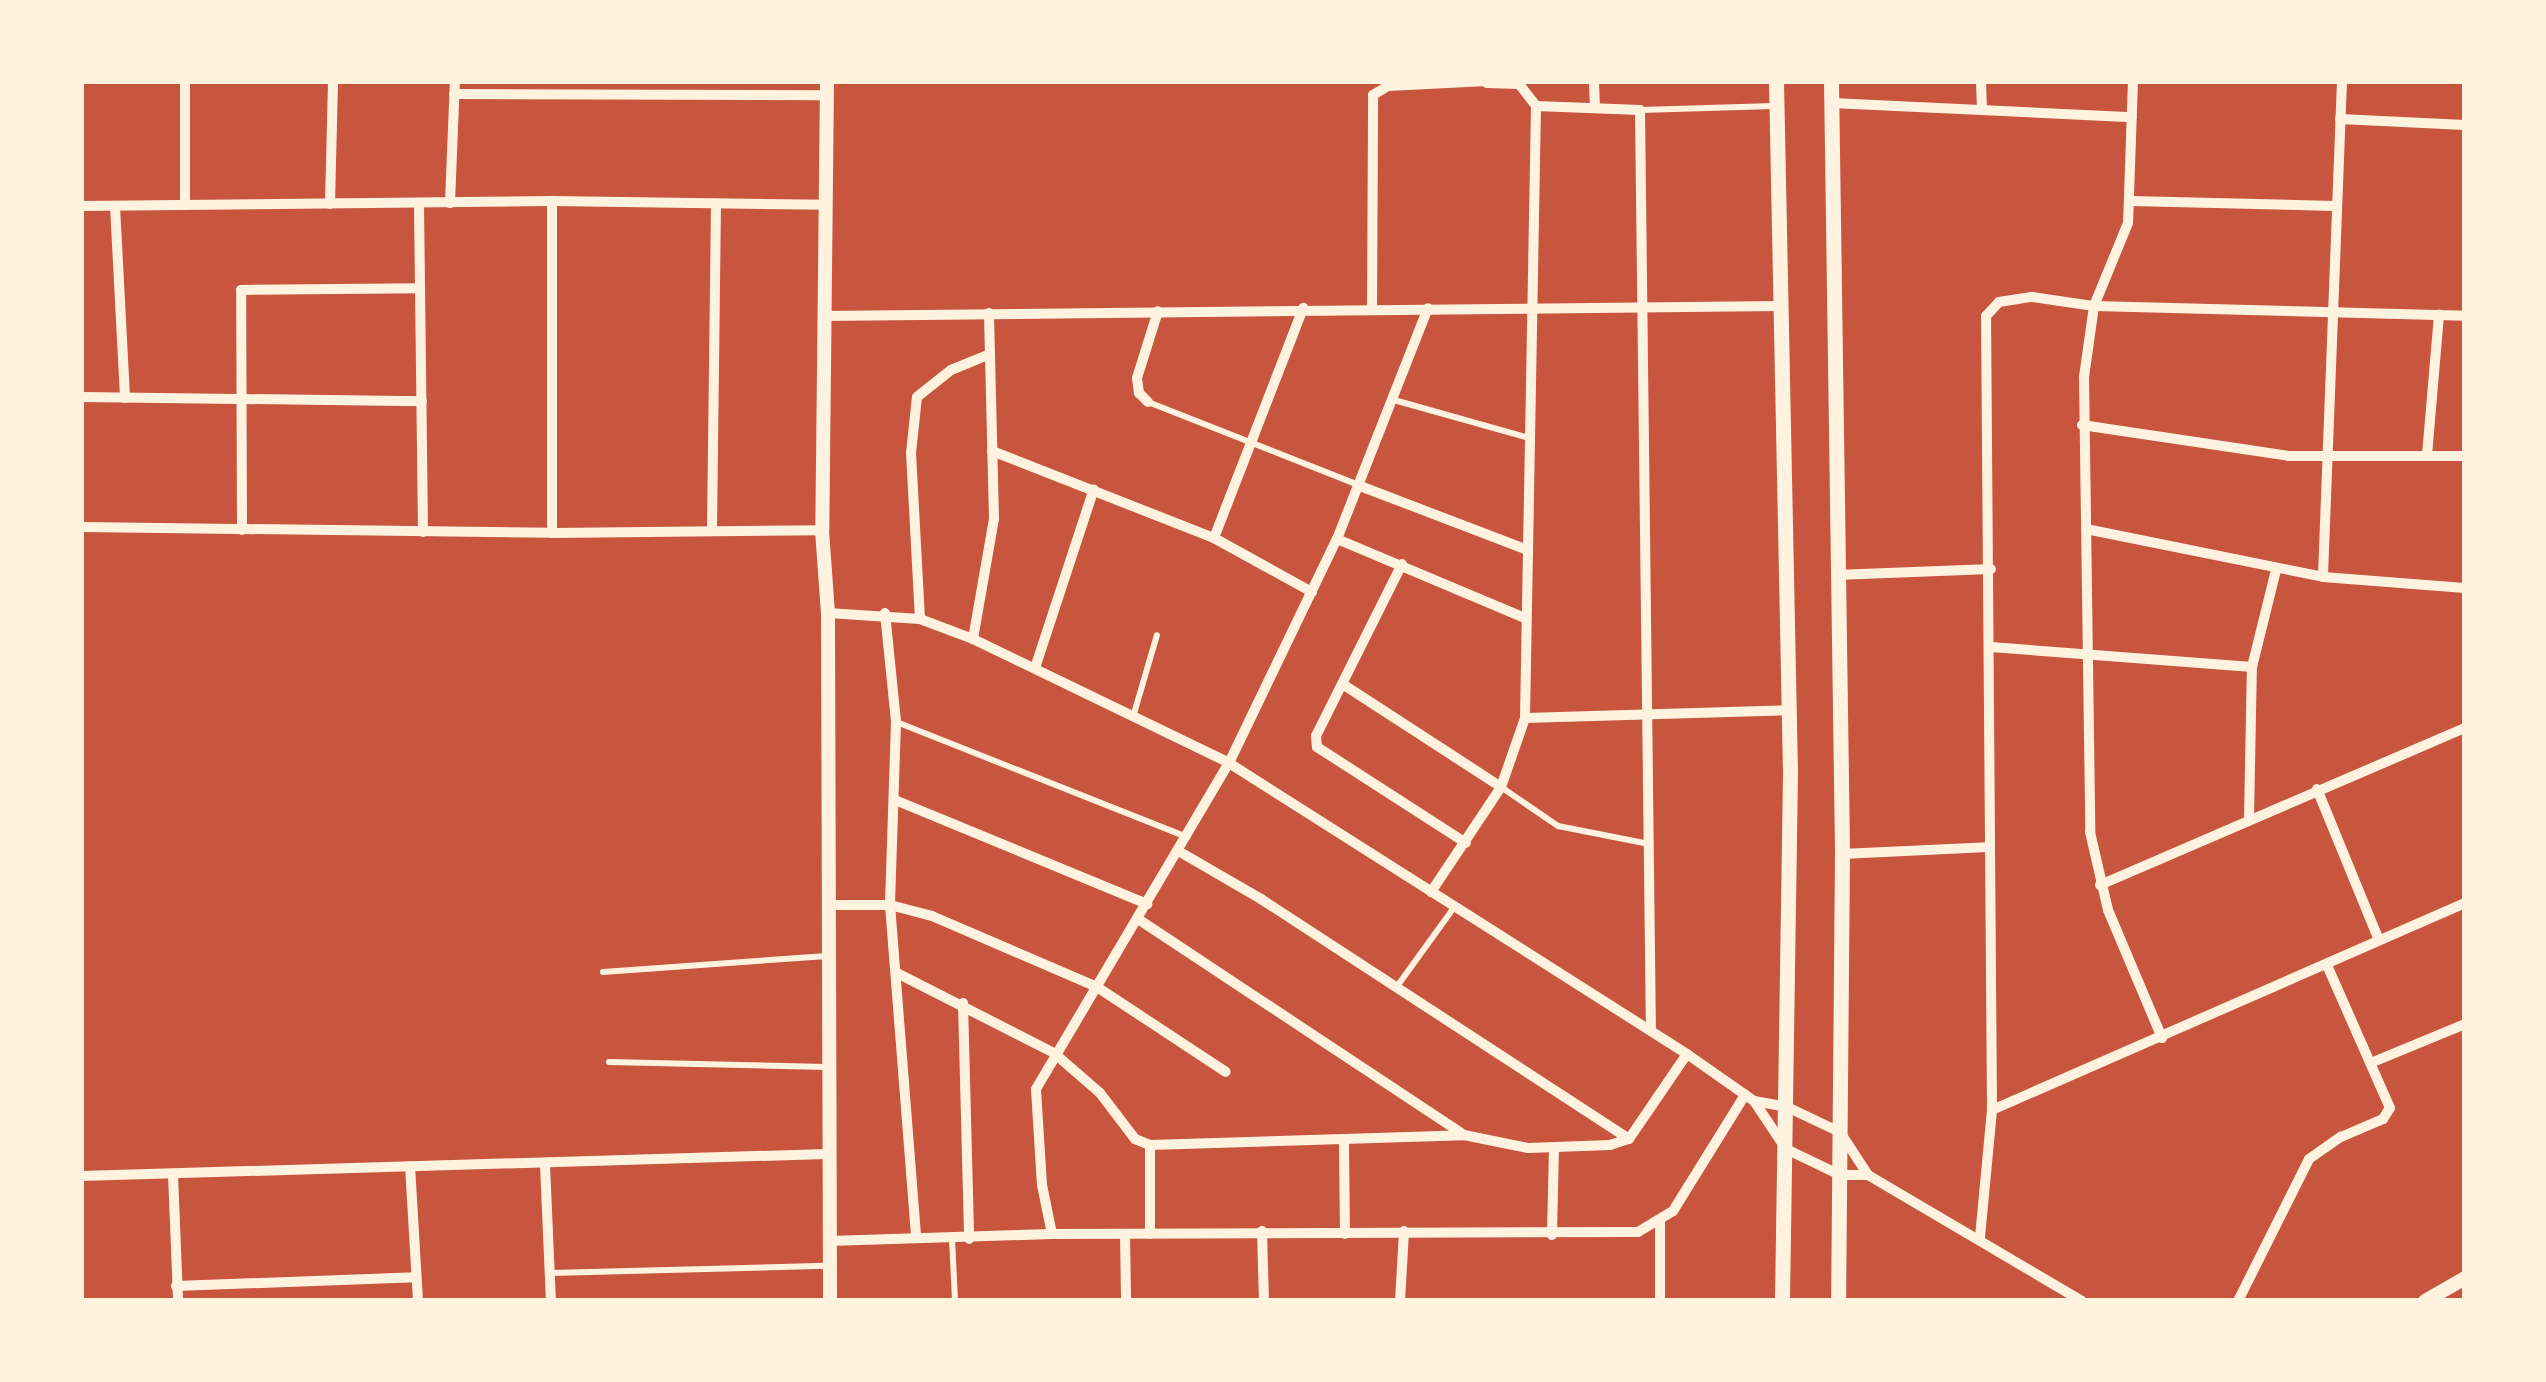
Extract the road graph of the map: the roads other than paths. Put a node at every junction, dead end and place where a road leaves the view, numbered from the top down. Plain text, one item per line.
1 (184, 81) edge
2 (333, 81) edge
3 (1594, 81) edge
4 (1776, 81) edge
5 (1831, 81) edge
6 (1981, 81) edge
7 (2133, 81) edge
8 (2342, 81) edge
9 (1487, 82) edge
10 (455, 88) edge
11 (827, 88) edge
12 (1832, 103) junction
13 (1536, 106) junction
14 (1776, 106) junction
15 (1982, 107) junction
16 (1595, 108) junction
17 (1640, 110) junction
18 (2132, 117) junction
19 (2340, 119) junction
20 (2465, 125) edge
21 (552, 201) junction
22 (2131, 201) junction
23 (451, 203) junction
24 (330, 204) junction
25 (716, 204) junction
26 (185, 205) junction
27 (419, 205) junction
28 (81, 206) edge
29 (115, 206) junction
30 (826, 206) junction
31 (2336, 206) junction
32 (420, 288) junction
33 (1779, 306) junction
34 (2094, 306) junction
35 (1303, 308) junction
36 (1372, 308) junction
37 (1427, 308) junction
38 (1531, 308) junction
39 (1643, 309) junction
40 (1158, 311) junction
41 (2336, 311) junction
42 (989, 314) junction
43 (2439, 315) junction
44 (823, 316) junction
45 (2465, 316) edge
46 (990, 355) junction
47 (81, 397) edge
48 (125, 398) junction
49 (243, 398) junction
50 (1394, 400) junction
51 (422, 401) junction
52 (1148, 402) joint
53 (2082, 425) junction
54 (1528, 438) junction
55 (1249, 446) junction
56 (992, 451) junction
57 (2427, 455) junction
58 (2465, 456) edge
59 (2330, 457) junction
60 (1360, 485) junction
61 (1094, 489) junction
62 (81, 527) edge
63 (2086, 529) junction
64 (242, 530) junction
65 (712, 530) junction
66 (822, 530) junction
67 (423, 532) junction
68 (552, 532) junction
69 (1214, 538) junction
70 (1337, 539) junction
71 (1528, 550) junction
72 (1402, 564) junction
73 (1991, 568) junction
74 (2276, 570) junction
75 (1836, 575) junction
76 (2323, 577) junction
77 (2465, 589) edge
78 (1312, 592) junction
79 (828, 613) junction
80 (885, 614) junction
81 (1525, 618) junction
82 (920, 619) junction
83 (1157, 635) dead end
84 (973, 638) junction
85 (1991, 646) junction
86 (2087, 653) junction
87 (1035, 668) junction
88 (2252, 668) junction
89 (1344, 685) junction
90 (1789, 710) junction
91 (1648, 716) junction
92 (1133, 717) junction
93 (1525, 718) junction
94 (896, 722) junction
95 (2465, 728) edge
96 (1229, 763) junction
97 (1502, 788) junction
98 (2317, 789) junction
99 (895, 800) junction
100 (2249, 818) junction
101 (1187, 837) junction
102 (1466, 843) junction
103 (1649, 844) junction
104 (1988, 847) junction
105 (1180, 852) junction
106 (1842, 854) junction
107 (2100, 885) junction
108 (1431, 892) junction
109 (2465, 903) edge
110 (1147, 904) junction
111 (827, 905) junction
112 (890, 905) junction
113 (1455, 907) junction
114 (1138, 920) junction
115 (2379, 940) junction
116 (827, 956) junction
117 (2327, 965) junction
118 (603, 972) dead end
119 (897, 973) junction
120 (1097, 987) junction
121 (1396, 988) junction
122 (963, 1003) junction
123 (2465, 1024) edge
124 (1651, 1030) junction
125 (2162, 1038) junction
126 (1054, 1053) junction
127 (1688, 1054) junction
128 (609, 1062) dead end
129 (2373, 1062) junction
130 (826, 1067) junction
131 (1226, 1072) dead end
132 (1749, 1098) junction
133 (1786, 1107) junction
134 (1992, 1110) junction
135 (1840, 1132) junction
136 (1464, 1135) junction
137 (1629, 1138) junction
138 (1344, 1142) junction
139 (1150, 1145) junction
140 (1554, 1148) junction
141 (1786, 1149) junction
142 (826, 1154) junction
143 (410, 1166) junction
144 (545, 1166) junction
145 (172, 1174) junction
146 (1840, 1175) junction
147 (1868, 1175) junction
148 (81, 1176) edge
149 (1660, 1221) junction
150 (1262, 1231) junction
151 (1404, 1232) junction
152 (1052, 1234) junction
153 (1125, 1234) junction
154 (1150, 1234) junction
155 (1345, 1234) junction
156 (1552, 1234) junction
157 (916, 1237) junction
158 (1980, 1237) junction
159 (952, 1238) junction
160 (969, 1239) junction
161 (829, 1241) junction
162 (829, 1266) junction
163 (550, 1273) junction
164 (416, 1277) junction
165 (2465, 1278) edge
166 (176, 1286) junction
167 (178, 1301) edge
168 (418, 1301) edge
169 (551, 1301) edge
170 (830, 1301) edge
171 (955, 1301) edge
172 (1126, 1301) edge
173 (1264, 1301) edge
174 (1400, 1301) edge
175 (1660, 1301) edge
176 (1782, 1301) edge
177 (1838, 1301) edge
178 (2082, 1301) edge
179 (2238, 1301) edge
180 (2425, 1301) edge

1 - 26 street
2 - 24 street
3 - 16 street
4 - 14 main road
5 - 12 main road
6 - 15 street
7 - 18 street
8 - 19 street
9 - 13 street
9 - 36 street
10 - 11 street
10 - 23 street
11 - 30 street
12 - 15 street
12 - 75 main road
13 - 16 street
13 - 38 street
14 - 17 lane
14 - 33 main road
15 - 18 street
16 - 17 street
17 - 39 street
18 - 22 street
19 - 20 street
19 - 31 street
21 - 23 street
21 - 25 street
21 - 68 street
22 - 31 street
22 - 34 street
23 - 27 street
24 - 26 street
24 - 27 street
25 - 30 street
25 - 65 street
26 - 29 street
27 - 32 street
28 - 29 street
29 - 48 street
30 - 44 street
31 - 41 street
32 - 49 street
32 - 51 street
33 - 39 street
33 - 90 main road
34 - 41 street
34 - 53 street
34 - 73 street
35 - 36 street
35 - 40 street
35 - 55 street
36 - 37 street
37 - 38 street
37 - 50 street
38 - 39 street
38 - 54 street
39 - 91 street
40 - 42 street
40 - 52 street
41 - 43 street
41 - 59 street
42 - 44 street
42 - 46 street
43 - 45 street
43 - 57 street
44 - 66 street
46 - 56 street
46 - 82 street
47 - 48 street
48 - 49 street
49 - 51 street
49 - 64 street
50 - 54 lane
50 - 60 street
51 - 67 street
52 - 55 lane
53 - 59 street
53 - 63 street
54 - 71 street
55 - 60 lane
55 - 69 street
56 - 61 street
56 - 84 street
57 - 58 street
57 - 59 street
59 - 76 street
60 - 70 street
60 - 71 street
61 - 69 street
61 - 87 street
62 - 64 street
63 - 74 street
63 - 86 street
64 - 67 street
65 - 66 street
65 - 68 street
66 - 79 street
67 - 68 street
69 - 78 street
70 - 72 street
70 - 78 street
71 - 81 street
72 - 81 street
72 - 89 street
73 - 75 street
73 - 85 street
74 - 76 street
74 - 88 street
75 - 106 main road
76 - 77 street
78 - 96 street
79 - 80 street
79 - 111 street
80 - 82 street
80 - 94 street
81 - 93 street
82 - 84 street
83 - 92 lane
84 - 87 street
85 - 86 street
85 - 104 street
86 - 88 street
86 - 107 street
87 - 92 street
88 - 100 street
89 - 97 street
89 - 102 street
90 - 91 street
90 - 133 main road
91 - 93 street
91 - 103 street
92 - 96 street
93 - 97 street
94 - 99 street
94 - 101 lane
95 - 98 street
96 - 101 street
96 - 108 street
97 - 102 street
97 - 103 lane
98 - 100 street
98 - 115 street
99 - 110 street
99 - 112 street
100 - 107 street
101 - 105 street
102 - 108 street
103 - 124 street
104 - 106 street
104 - 134 street
105 - 110 street
105 - 121 street
106 - 135 main road
107 - 125 street
108 - 113 street
109 - 115 street
110 - 114 street
111 - 112 street
111 - 116 street
112 - 119 street
112 - 120 street
113 - 121 lane
113 - 124 street
114 - 120 street
114 - 136 street
115 - 117 street
116 - 118 lane
116 - 130 street
117 - 125 street
117 - 129 street
119 - 122 street
119 - 157 street
120 - 126 street
120 - 131 street
121 - 137 street
122 - 126 street
122 - 160 street
123 - 129 street
124 - 127 street
125 - 134 street
126 - 139 street
126 - 152 street
127 - 132 street
127 - 137 street
128 - 130 lane
129 - 179 street
130 - 142 street
132 - 133 street
132 - 141 street
132 - 149 street
133 - 135 street
133 - 141 main road
134 - 158 street
135 - 146 main road
135 - 147 street
136 - 138 street
136 - 140 street
137 - 140 street
138 - 139 street
138 - 155 street
139 - 154 street
140 - 156 street
141 - 146 street
141 - 176 main road
142 - 144 street
142 - 161 street
143 - 144 street
143 - 145 street
143 - 164 street
144 - 163 street
145 - 148 street
145 - 166 street
146 - 147 street
146 - 177 main road
147 - 158 street
149 - 156 street
149 - 175 street
150 - 154 street
150 - 155 street
150 - 173 street
151 - 155 street
151 - 156 street
151 - 174 street
152 - 153 street
152 - 160 street
153 - 154 street
153 - 172 street
157 - 159 street
157 - 161 street
158 - 178 street
159 - 160 street
159 - 171 lane
161 - 162 street
162 - 163 lane
162 - 170 street
163 - 169 street
164 - 166 street
164 - 168 street
165 - 180 street
166 - 167 street

